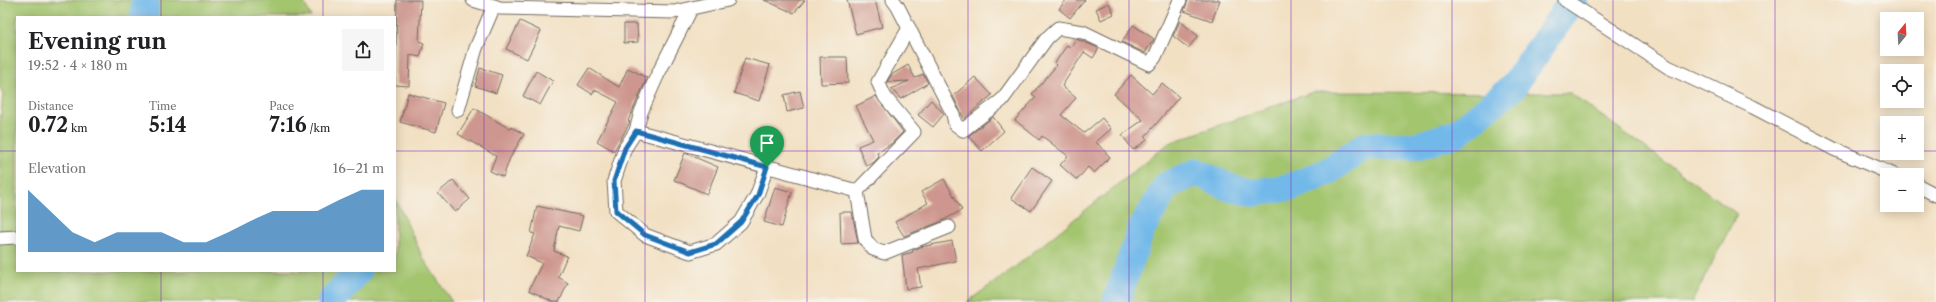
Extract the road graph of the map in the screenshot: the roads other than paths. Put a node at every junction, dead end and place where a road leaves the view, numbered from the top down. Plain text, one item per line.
1 (473, 0) edge
2 (728, 0) edge
3 (893, 0) edge
4 (1180, 0) edge
5 (1566, 0) edge
6 (494, 6) junction
7 (691, 8) junction
8 (909, 28) junction
9 (458, 110) dead end
10 (636, 131) junction
11 (767, 167) junction
12 (1880, 169) edge
13 (1924, 188) edge
14 (857, 191) junction
15 (1936, 194) edge
16 (949, 227) dead end
17 (16, 237) edge
18 (0, 238) edge

1 - 6 street
2 - 7 street
3 - 8 street
4 - 8 street
5 - 12 street
6 - 7 street
6 - 9 street
7 - 10 street
8 - 14 street
10 - 11 street
10 - 11 street
11 - 14 street
13 - 15 street
14 - 16 street
17 - 18 street

